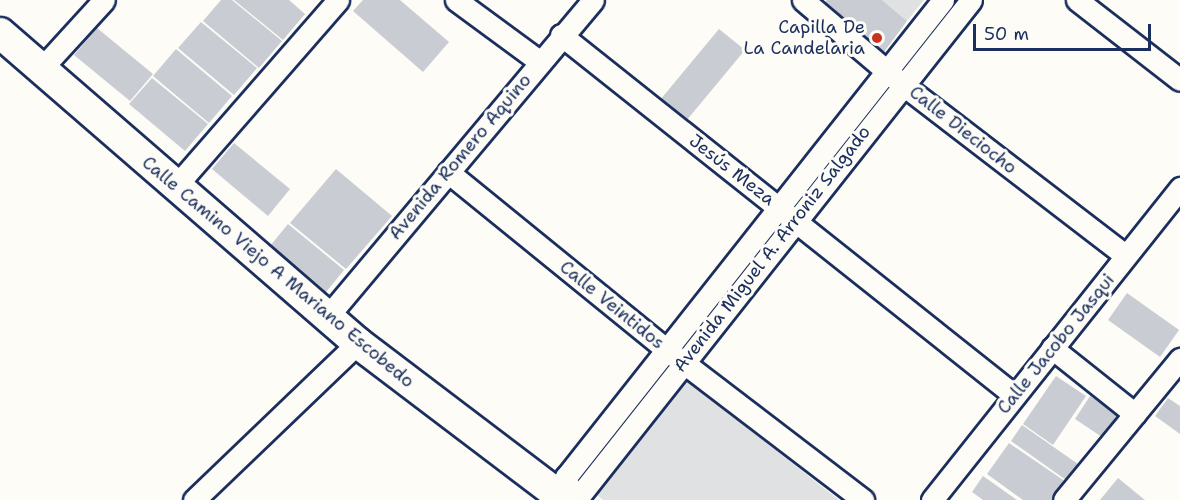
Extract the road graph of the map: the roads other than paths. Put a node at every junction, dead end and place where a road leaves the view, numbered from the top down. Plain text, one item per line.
1 (104, 0) edge
2 (338, 0) edge
3 (456, 0) edge
4 (593, 0) edge
5 (802, 0) edge
6 (943, 0) edge
7 (970, 0) edge
8 (1077, 0) edge
9 (0, 33) edge
10 (561, 35) junction
11 (539, 61) junction
12 (41, 69) junction
13 (894, 77) junction
14 (1180, 80) edge
15 (448, 172) junction
16 (175, 188) junction
17 (1180, 188) edge
18 (787, 214) junction
19 (1126, 256) junction
20 (328, 316) junction
21 (358, 343) junction
22 (1052, 348) junction
23 (675, 355) junction
24 (1180, 359) edge
25 (1014, 395) junction
26 (1135, 414) junction
27 (194, 500) edge
28 (565, 500) edge
29 (571, 500) edge
30 (576, 500) edge
31 (863, 500) edge
32 (932, 500) edge
33 (1064, 500) edge

1 - 12 street
2 - 16 street
3 - 11 street
4 - 10 street, Avenida Romero Aquino
5 - 13 street, Calle Dieciocho
6 - 13 street, Avenida Miguel A. Arroniz Salgado
7 - 13 street, Avenida Miguel A. Arroniz Salgado
8 - 14 street
9 - 12 street, Calle Camino Viejo A Mariano Escobedo
10 - 11 street, Avenida Romero Aquino
10 - 18 street, Jesús Meza
11 - 15 street, Avenida Romero Aquino
12 - 16 street, Calle Camino Viejo A Mariano Escobedo
13 - 18 street, Avenida Miguel A. Arroniz Salgado
13 - 19 street, Calle Dieciocho
15 - 20 street, Avenida Romero Aquino
15 - 23 street, Calle Veintidos
16 - 20 street, Calle Camino Viejo A Mariano Escobedo
17 - 19 street, Calle Jacobo Jasqui
18 - 23 street, Avenida Miguel A. Arroniz Salgado
18 - 25 street, Jesús Meza
19 - 22 street, Calle Jacobo Jasqui
20 - 21 street, Calle Camino Viejo A Mariano Escobedo
21 - 27 street
21 - 28 street, Calle Camino Viejo A Mariano Escobedo
22 - 25 street, Calle Jacobo Jasqui
22 - 26 street
23 - 29 street, Avenida Miguel A. Arroniz Salgado
23 - 30 street, Avenida Miguel A. Arroniz Salgado
23 - 31 street, Calle Veintidos
24 - 26 street
25 - 32 street, Calle Jacobo Jasqui
26 - 33 street

